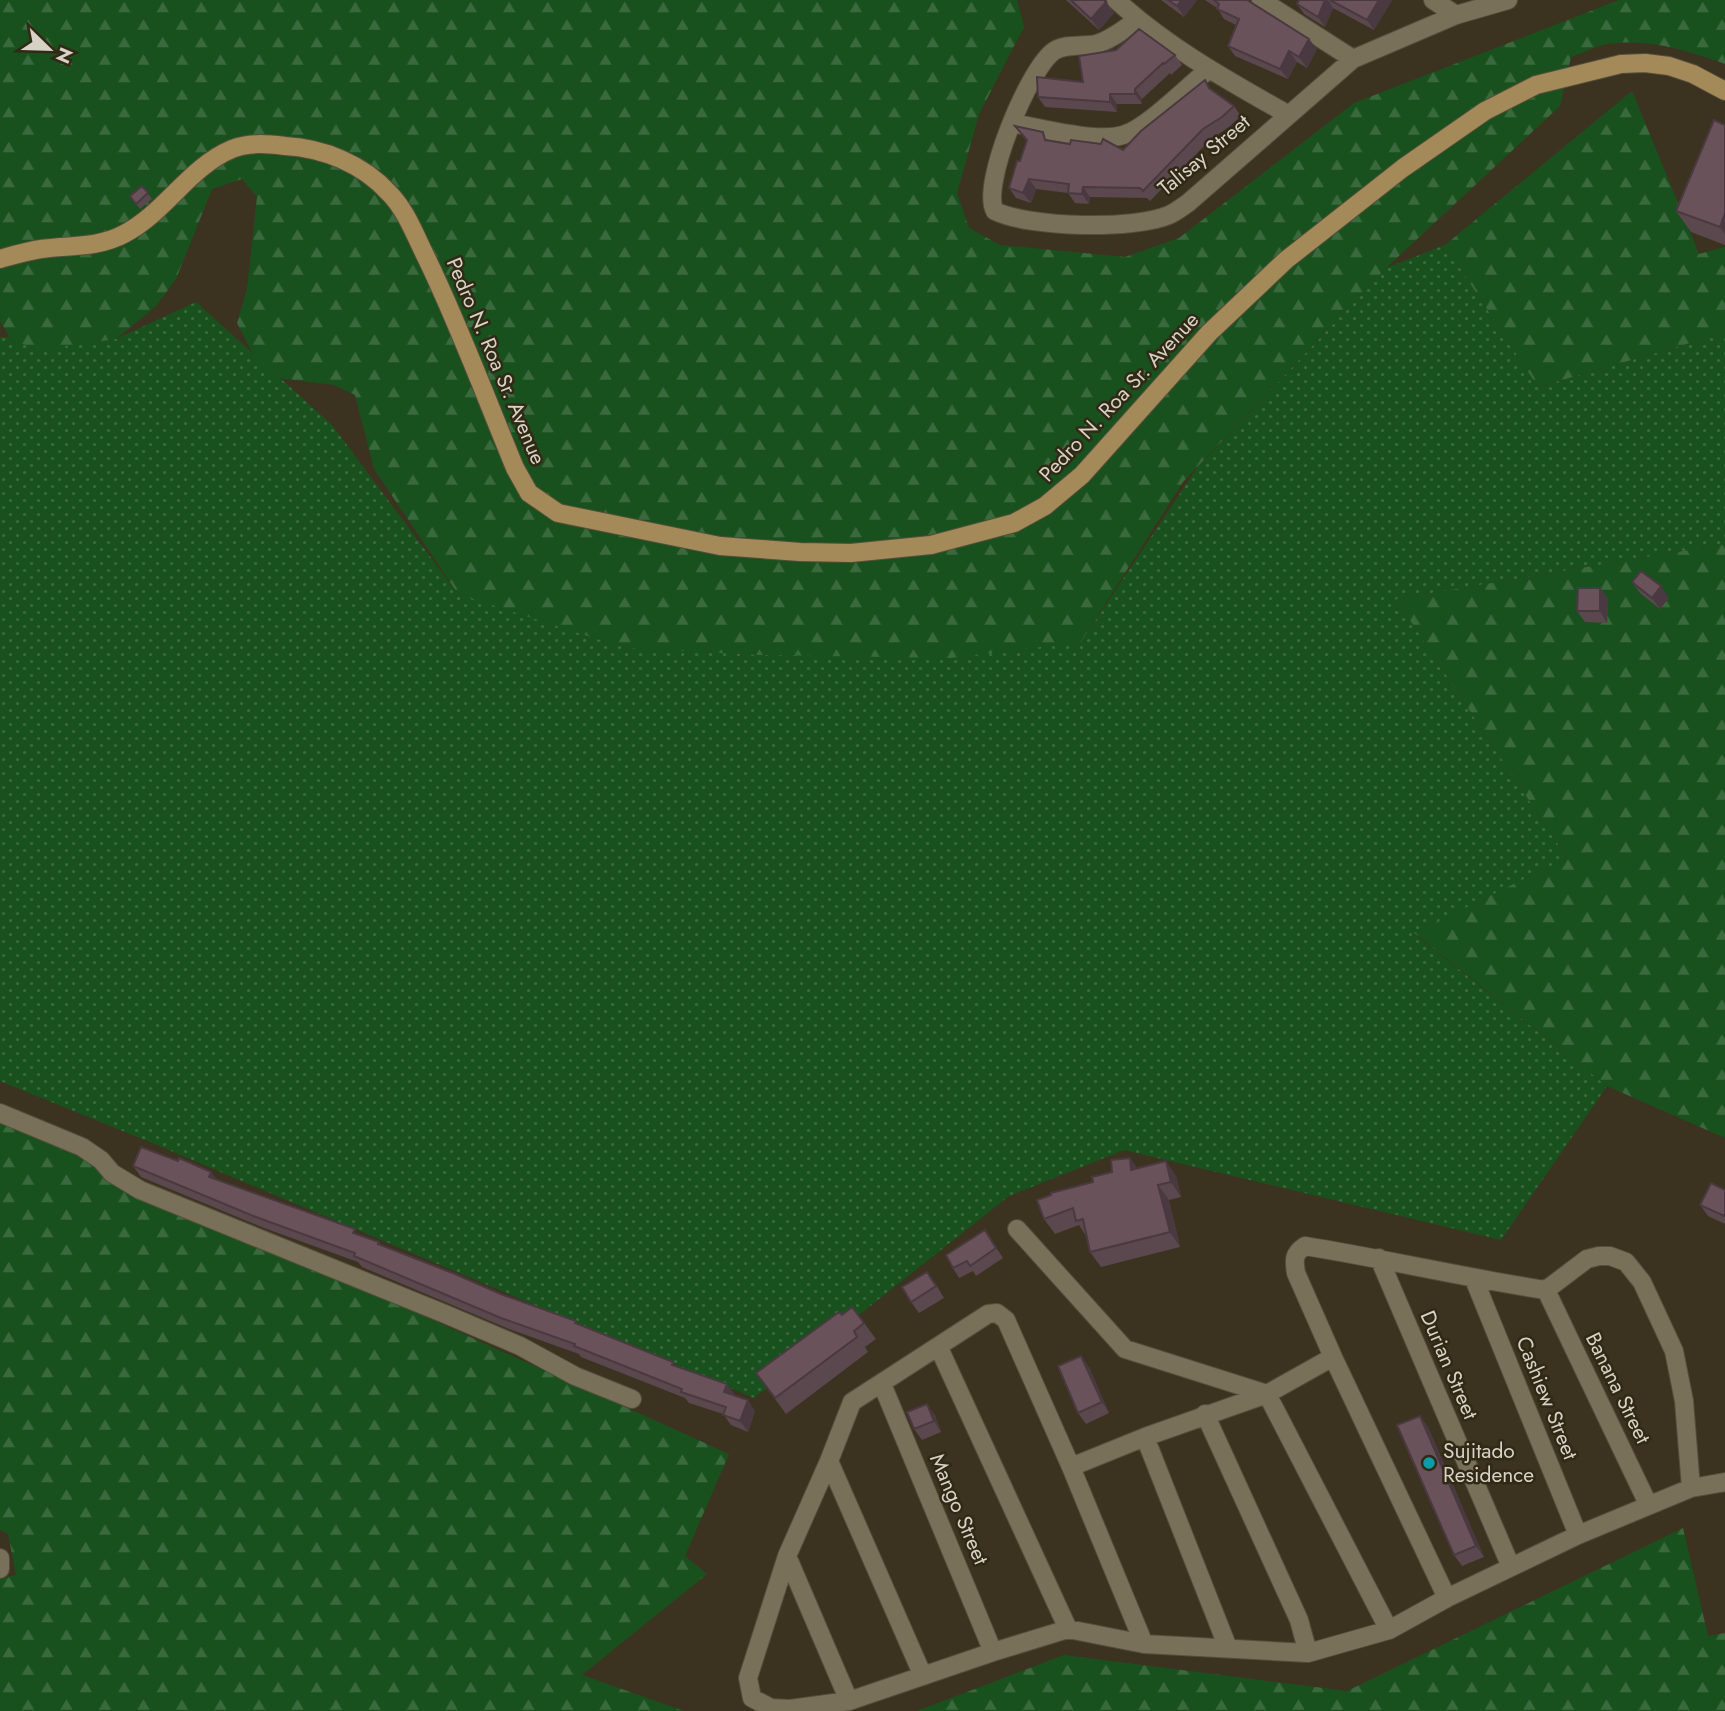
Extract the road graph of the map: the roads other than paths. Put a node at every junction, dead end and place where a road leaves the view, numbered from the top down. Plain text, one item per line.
1 (1116, 0) edge
2 (1261, 0) edge
3 (1433, 0) edge
4 (1508, 0) edge
5 (1457, 15) junction
6 (1137, 20) junction
7 (1353, 59) junction
8 (1208, 70) junction
9 (1725, 91) edge
10 (1287, 114) junction
11 (1012, 123) junction
12 (0, 259) edge
13 (0, 1112) edge
14 (1017, 1229) dead end
15 (1379, 1258) junction
16 (1474, 1279) junction
17 (1546, 1290) junction
18 (939, 1348) junction
19 (1333, 1357) junction
20 (882, 1384) junction
21 (1266, 1394) junction
22 (632, 1399) dead end
23 (1205, 1414) junction
24 (1145, 1437) junction
25 (829, 1461) junction
26 (1071, 1467) junction
27 (1725, 1482) edge
28 (1691, 1488) junction
29 (1648, 1504) junction
30 (1578, 1535) junction
31 (787, 1556) junction
32 (0, 1558) edge
33 (1511, 1567) junction
34 (0, 1569) edge
35 (1447, 1598) junction
36 (1068, 1629) junction
37 (1389, 1630) junction
38 (1144, 1644) junction
39 (1228, 1648) junction
40 (993, 1651) junction
41 (1308, 1653) junction
42 (923, 1676) junction
43 (849, 1701) junction

1 - 6 street
2 - 7 street
3 - 5 street
4 - 5 street, Talisay Street
5 - 7 street, Talisay Street
6 - 8 street
6 - 11 street, Talisay Street
7 - 10 street, Talisay Street
8 - 10 street
8 - 11 street
9 - 12 main road, Pedro N. Roa Sr. Avenue
10 - 11 street, Talisay Street
13 - 22 street
14 - 21 street
15 - 16 street
15 - 19 street
15 - 33 street, Durian Street
16 - 17 street
16 - 30 street, Cashiew Street
17 - 28 street
17 - 29 street, Banana Street
18 - 20 street
18 - 26 street
18 - 36 street
19 - 21 street
19 - 35 street
20 - 25 street
20 - 40 street, Mango Street
21 - 23 street
21 - 37 street
23 - 24 street
23 - 41 street
24 - 26 street
24 - 39 street
25 - 31 street
25 - 42 street
26 - 38 street
27 - 28 street
28 - 29 street
29 - 30 street
30 - 33 street
31 - 43 street
31 - 43 street
32 - 34 street
33 - 35 street
35 - 37 street
36 - 38 street
36 - 40 street
37 - 41 street
38 - 39 street
39 - 41 street
40 - 42 street
42 - 43 street

